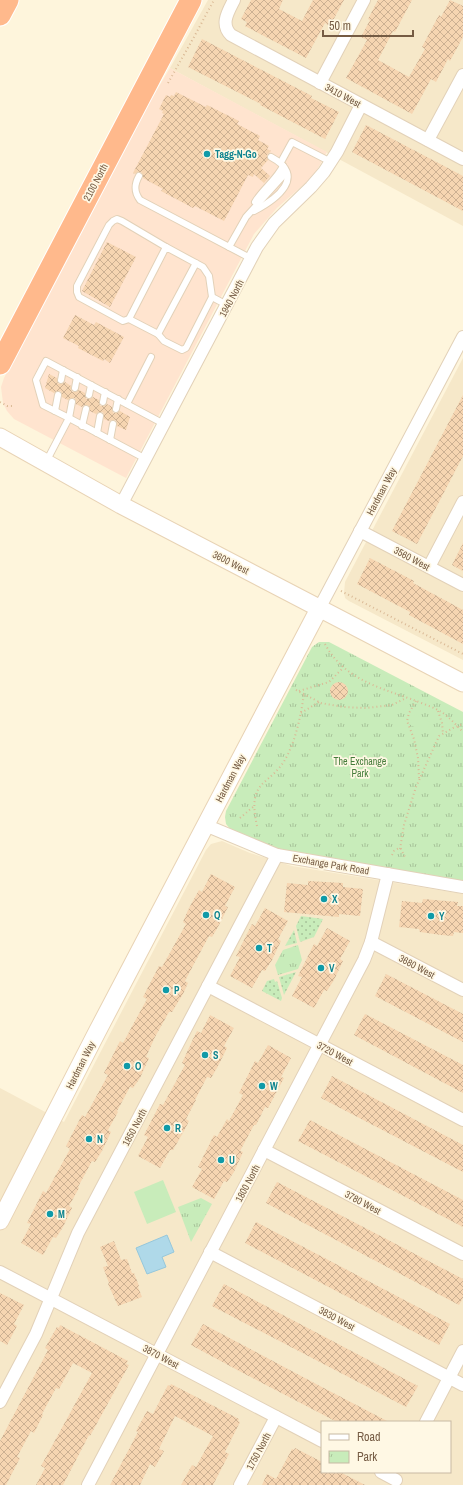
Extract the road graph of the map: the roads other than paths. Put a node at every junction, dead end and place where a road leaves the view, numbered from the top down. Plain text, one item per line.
1 (8, 0) edge
2 (191, 0) edge
3 (234, 0) edge
4 (364, 0) edge
5 (0, 15) edge
6 (463, 75) edge
7 (320, 83) junction
8 (361, 105) junction
9 (428, 140) junction
10 (271, 157) dead end
11 (463, 159) edge
12 (331, 162) junction
13 (282, 164) junction
14 (139, 176) dead end
15 (249, 213) junction
16 (166, 247) junction
17 (229, 247) junction
18 (252, 258) junction
19 (196, 263) junction
20 (212, 297) junction
21 (227, 305) junction
22 (128, 319) junction
23 (158, 334) junction
24 (463, 337) edge
25 (6, 347) edge
26 (151, 358) dead end
27 (0, 364) edge
28 (63, 370) junction
29 (77, 377) junction
30 (61, 380) dead end
31 (91, 384) junction
32 (75, 388) dead end
33 (105, 392) junction
34 (58, 395) dead end
35 (89, 395) dead end
36 (118, 399) junction
37 (72, 402) dead end
38 (103, 402) dead end
39 (127, 404) junction
40 (86, 409) dead end
41 (116, 409) dead end
42 (55, 411) junction
43 (100, 416) dead end
44 (69, 418) junction
45 (114, 424) dead end
46 (164, 424) junction
47 (82, 426) junction
48 (97, 433) junction
49 (0, 437) edge
50 (110, 440) junction
51 (146, 459) junction
52 (46, 463) junction
53 (463, 502) edge
54 (122, 505) junction
55 (360, 531) junction
56 (429, 567) junction
57 (463, 585) edge
58 (320, 608) junction
59 (463, 683) edge
60 (205, 825) junction
61 (277, 855) junction
62 (388, 874) junction
63 (463, 887) edge
64 (372, 942) junction
65 (208, 986) junction
66 (463, 990) edge
67 (319, 1044) junction
68 (463, 1120) edge
69 (264, 1150) junction
70 (0, 1221) edge
71 (210, 1252) junction
72 (463, 1254) edge
73 (0, 1272) edge
74 (52, 1298) junction
75 (463, 1351) edge
76 (157, 1354) junction
77 (449, 1377) junction
78 (463, 1384) edge
79 (0, 1402) edge
80 (276, 1417) junction
81 (427, 1421) edge
82 (321, 1440) edge
83 (383, 1473) edge
84 (396, 1479) edge
85 (88, 1485) edge
86 (240, 1485) edge

1 - 5 highway
2 - 25 highway, 2100 North
3 - 7 street, 3410 West
4 - 7 street
6 - 9 street
7 - 8 street, 3410 West
8 - 9 street, 3410 West
8 - 12 street, 1940 North
9 - 11 street, 3410 West
10 - 13 lane
12 - 13 lane
12 - 18 street, 1940 North
13 - 15 lane
13 - 15 lane
14 - 17 lane
15 - 17 lane
16 - 19 lane
16 - 22 lane
16 - 22 lane
17 - 18 lane
18 - 21 street, 1940 North
19 - 20 lane
19 - 23 lane
20 - 21 lane
20 - 23 lane
21 - 46 street, 1940 North
22 - 23 lane
24 - 55 street, Hardman Way
25 - 27 highway, 2100 North
26 - 39 lane
28 - 29 lane
28 - 30 lane
28 - 42 lane
29 - 31 lane
29 - 32 lane
31 - 33 lane
31 - 35 lane
33 - 36 lane
33 - 38 lane
34 - 42 lane
36 - 39 lane
36 - 41 lane
37 - 44 lane
39 - 46 lane
40 - 47 lane
42 - 44 lane
43 - 48 lane
44 - 47 lane
44 - 52 lane
45 - 50 lane
46 - 51 street, 1940 North
47 - 48 lane
48 - 50 lane
49 - 52 street, 3600 West
50 - 51 lane
51 - 54 street, 1940 North
52 - 54 street, 3600 West
53 - 56 street
54 - 58 street, 3600 West
55 - 56 street, 3560 West
55 - 58 street, Hardman Way
56 - 57 street, 3560 West
58 - 59 street, 3600 West
58 - 60 street, Hardman Way
60 - 61 street, Exchange Park Road
60 - 70 street, Hardman Way
61 - 62 street, Exchange Park Road
61 - 65 street, 1850 North
62 - 63 street, Exchange Park Road
62 - 64 street, 1800 North
64 - 66 street, 3680 West
64 - 67 street, 1800 North
65 - 67 street, 3720 West
65 - 74 street, 1850 North
67 - 68 street, 3720 West
67 - 69 street, 1800 North
69 - 71 street, 1800 North
69 - 72 street, 3780 West
71 - 76 street, 1800 North
71 - 77 street, 3830 West
73 - 74 street, 3870 West
74 - 76 street, 3870 West
74 - 79 street, 1850 North
75 - 77 street
76 - 80 street, 3870 West
76 - 85 street, 1800 North
77 - 78 street, 3830 West
77 - 81 street
80 - 82 street, 3870 West
80 - 86 street, 1750 North
83 - 84 street

